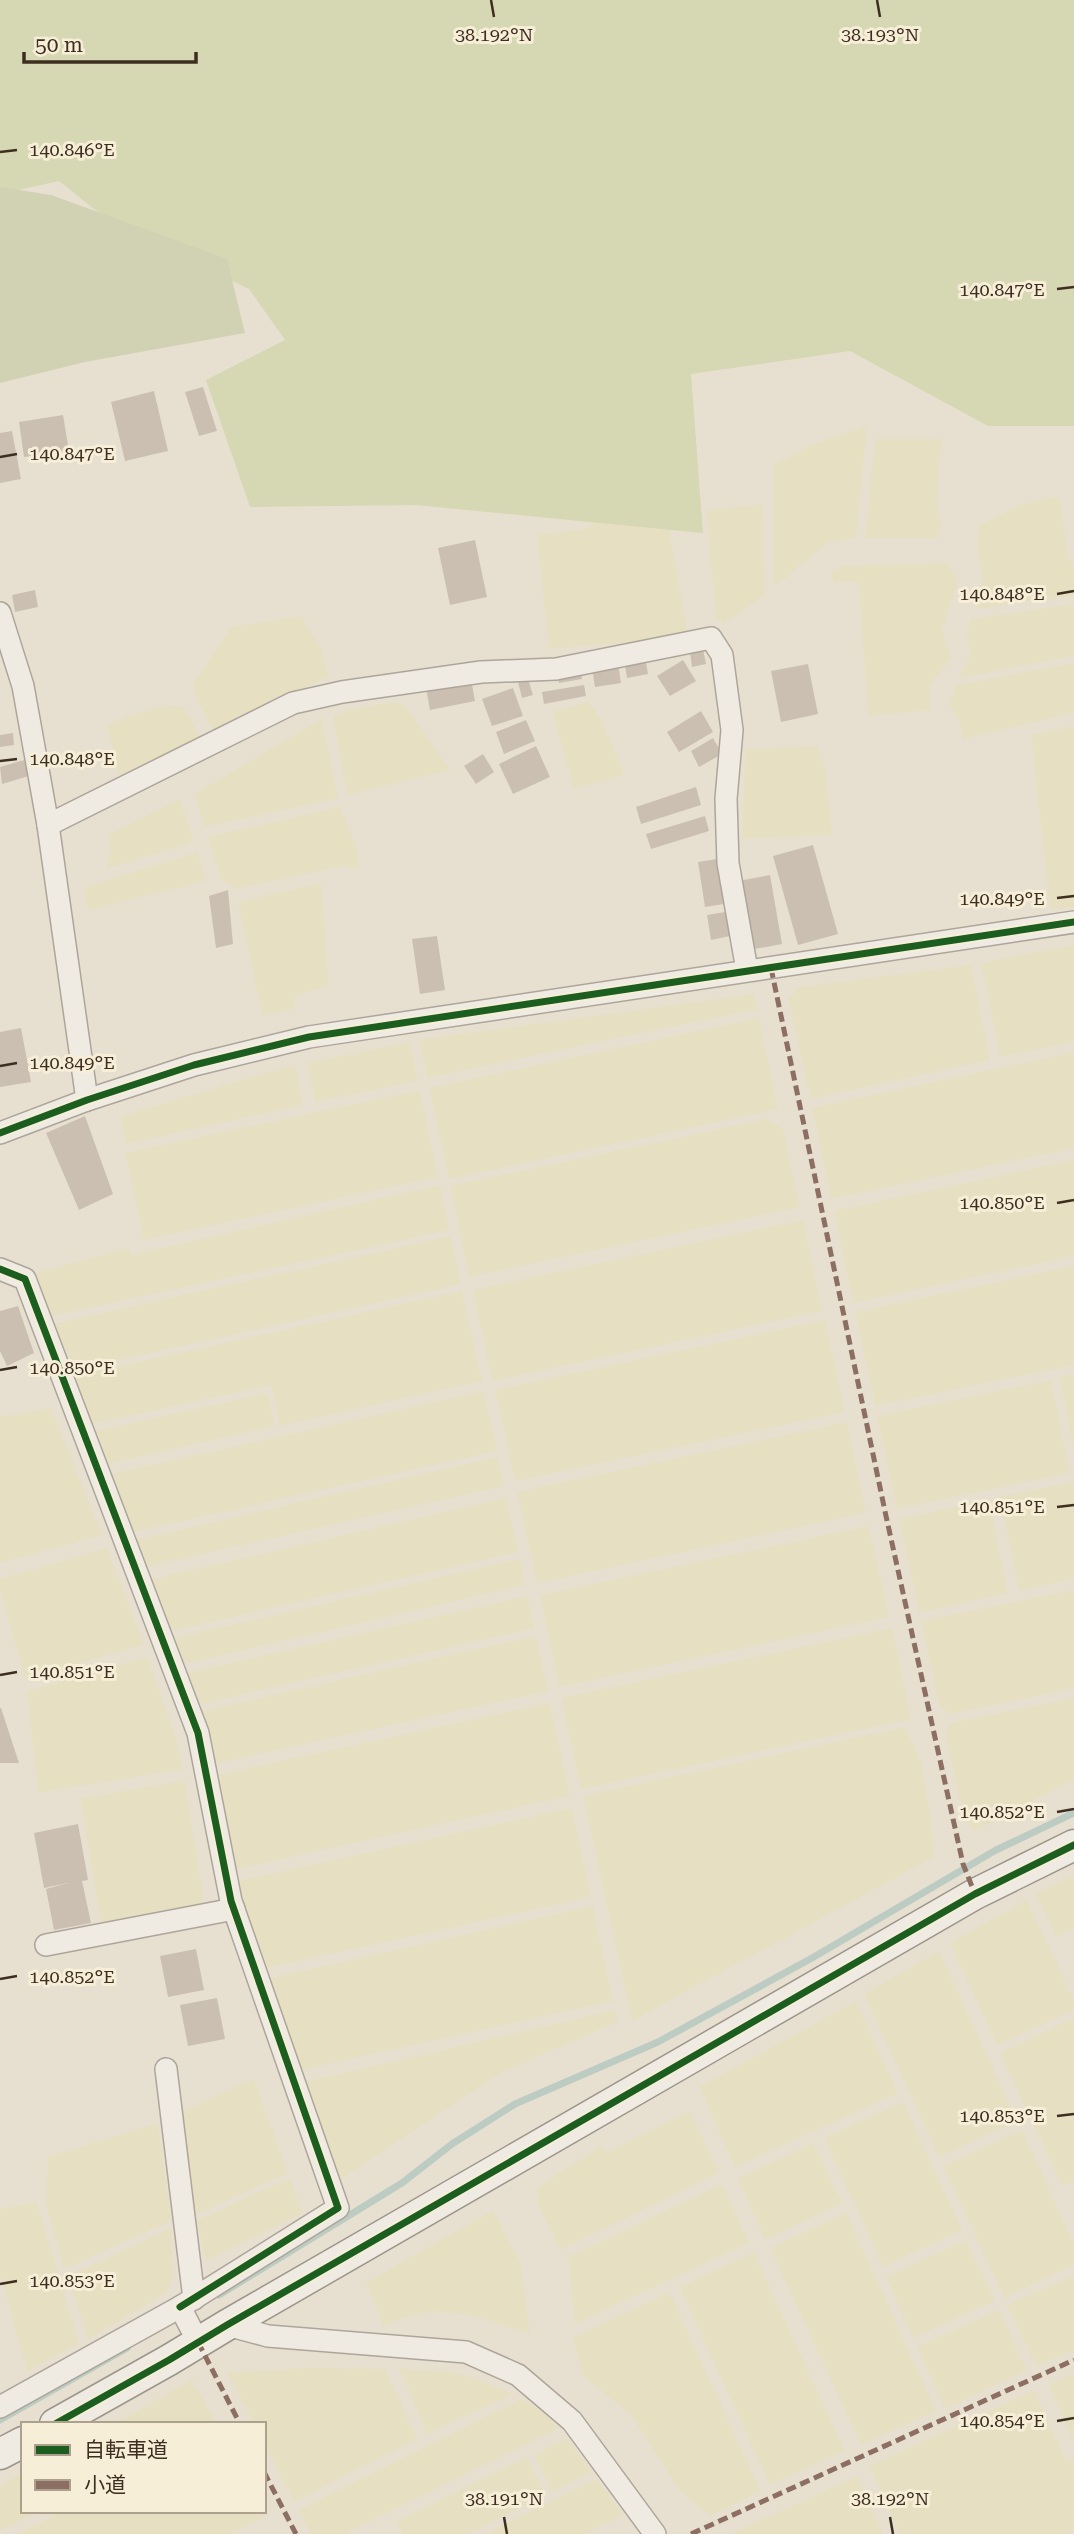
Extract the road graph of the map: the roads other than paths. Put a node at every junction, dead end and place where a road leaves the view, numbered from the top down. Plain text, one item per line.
1 (0, 613) edge
2 (48, 825) junction
3 (1074, 922) edge
4 (747, 970) junction
5 (87, 1100) junction
6 (0, 1133) edge
7 (0, 1269) edge
8 (1074, 1844) edge
9 (225, 1910) junction
10 (46, 1945) dead end
11 (166, 2069) dead end
12 (189, 2317) junction
13 (227, 2325) junction
14 (0, 2407) edge
15 (58, 2422) edge
16 (21, 2443) edge
17 (0, 2454) edge
18 (655, 2534) edge

1 - 2 street
2 - 4 street
2 - 5 street
3 - 4 street
4 - 5 street
5 - 6 street
7 - 9 street
8 - 13 street
9 - 10 street
9 - 12 street
11 - 12 street
12 - 13 street
12 - 14 street
12 - 15 street
13 - 18 street
16 - 17 street

